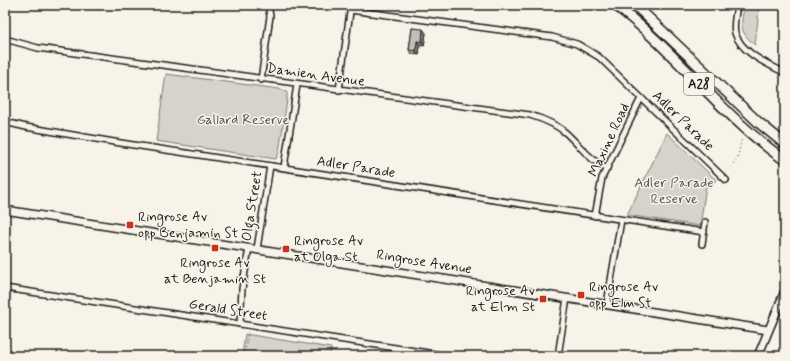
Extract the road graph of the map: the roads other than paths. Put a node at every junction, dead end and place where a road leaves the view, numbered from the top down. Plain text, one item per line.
1 (268, 5) edge
2 (615, 5) edge
3 (635, 5) edge
4 (737, 5) edge
5 (350, 8) edge
6 (5, 39) edge
7 (785, 73) edge
8 (261, 80) junction
9 (297, 85) junction
10 (339, 90) junction
11 (642, 98) junction
12 (5, 122) edge
13 (785, 144) edge
14 (785, 160) edge
15 (270, 166) junction
16 (284, 167) junction
17 (607, 169) junction
18 (726, 180) road end
19 (5, 210) edge
20 (595, 216) junction
21 (621, 220) junction
22 (705, 222) dead end
23 (704, 232) junction
24 (702, 244) dead end
25 (253, 249) junction
26 (5, 288) edge
27 (785, 291) edge
28 (567, 298) junction
29 (607, 304) junction
30 (240, 324) junction
31 (768, 330) junction
32 (448, 356) edge
33 (558, 356) edge
34 (758, 356) edge

1 - 8 street
2 - 14 highway, A28
3 - 13 highway, A28
4 - 7 street
5 - 10 street
5 - 11 street, Adler Parade
6 - 8 street, Damien Avenue
8 - 9 street, Damien Avenue
9 - 10 street, Damien Avenue
9 - 16 street
10 - 17 street, Damien Avenue
11 - 17 street, Maxine Road
11 - 18 street, Adler Parade
12 - 15 street, Adler Parade
15 - 16 street, Adler Parade
15 - 25 street, Olga Street
16 - 20 street, Adler Parade
17 - 20 street, Maxine Road
19 - 25 street, Ringrose Avenue
20 - 21 street, Adler Parade
21 - 23 street, Adler Parade
21 - 29 street
22 - 23 street
23 - 24 street
25 - 28 street, Ringrose Avenue
25 - 30 street, Olga Street
26 - 30 street, Gerald Street
27 - 31 street
28 - 29 street, Ringrose Avenue
28 - 33 street
29 - 31 street, Ringrose Avenue
30 - 32 street, Gerald Street
31 - 34 street

